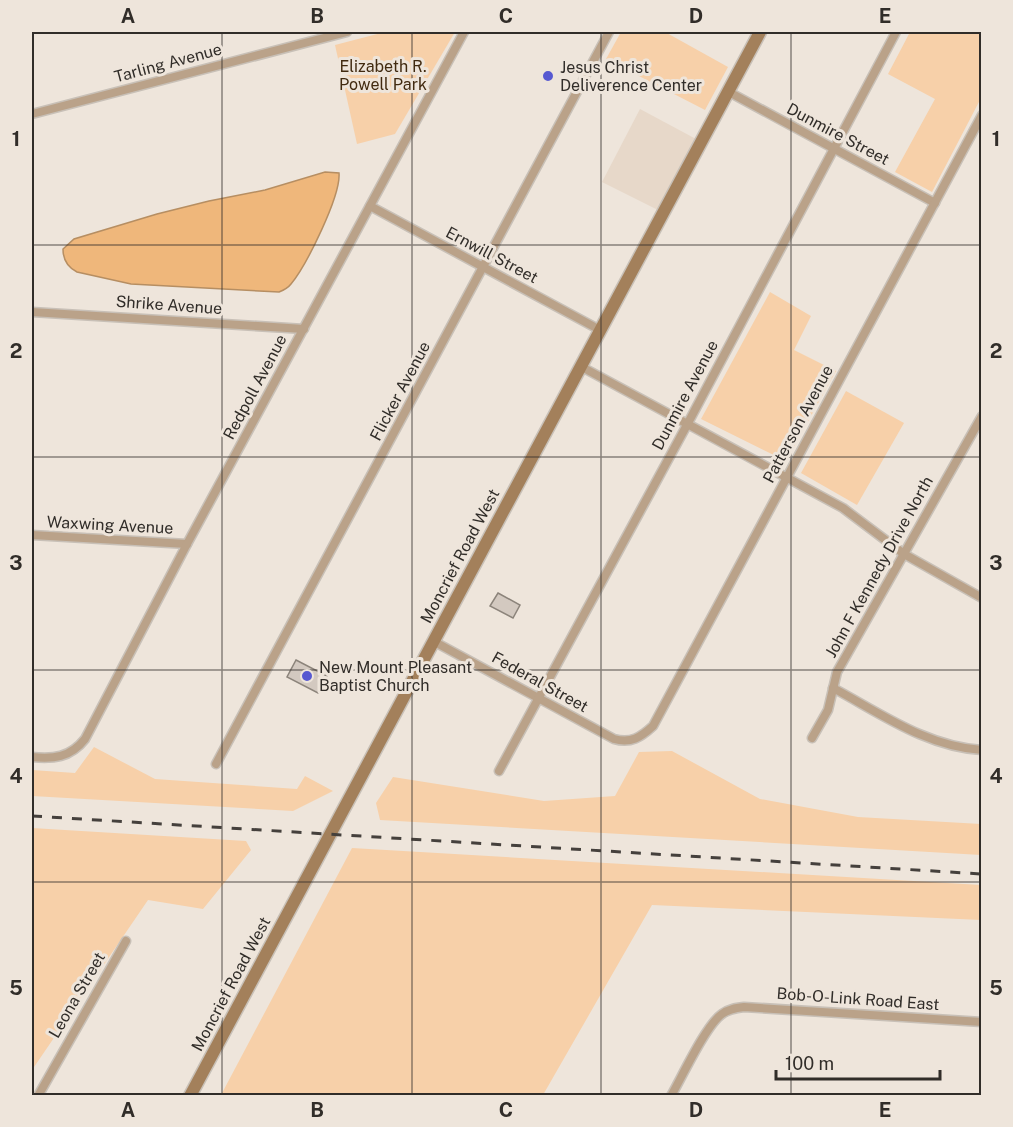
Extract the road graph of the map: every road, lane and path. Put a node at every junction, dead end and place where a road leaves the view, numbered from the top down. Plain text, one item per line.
1 (347, 32) edge
2 (465, 32) edge
3 (609, 32) edge
4 (760, 32) edge
5 (896, 32) edge
6 (727, 91) junction
7 (32, 114) edge
8 (981, 115) edge
9 (833, 148) junction
10 (935, 203) junction
11 (370, 206) junction
12 (483, 267) junction
13 (32, 312) edge
14 (304, 329) junction
15 (600, 330) junction
16 (580, 366) junction
17 (981, 416) edge
18 (688, 423) junction
19 (787, 477) junction
20 (32, 535) edge
21 (187, 544) junction
22 (904, 554) junction
23 (981, 598) edge
24 (433, 641) junction
25 (833, 688) junction
26 (538, 698) junction
27 (812, 738) dead end
28 (634, 741) joint
29 (981, 750) edge
30 (32, 757) edge
31 (216, 764) dead end
32 (499, 771) dead end
33 (126, 941) dead end
34 (981, 1022) edge
35 (38, 1095) edge
36 (190, 1095) edge
37 (671, 1095) edge

1 - 7 street, Tarling Avenue
2 - 11 street, Redpoll Avenue
3 - 12 street, Flicker Avenue
4 - 6 street, Moncrief Road West
5 - 9 street, Dunmire Avenue
6 - 9 street, Dunmire Street
6 - 15 street, Moncrief Road West
8 - 10 street, Patterson Avenue
9 - 10 street, Dunmire Street
9 - 18 street, Dunmire Avenue
10 - 19 street, Patterson Avenue
11 - 12 street, Ernwill Street
11 - 14 street, Redpoll Avenue
12 - 15 street, Ernwill Street
12 - 31 street, Flicker Avenue
13 - 14 street, Shrike Avenue
14 - 21 street, Redpoll Avenue
15 - 16 street, Moncrief Road West
16 - 18 street
16 - 24 street, Moncrief Road West
17 - 22 street, John F Kennedy Drive North
18 - 19 street
18 - 26 street, Dunmire Avenue
19 - 22 street
19 - 28 street, Patterson Avenue
20 - 21 street, Waxwing Avenue
21 - 30 street, Redpoll Avenue
22 - 23 street
22 - 25 street, John F Kennedy Drive North
24 - 26 street, Federal Street
24 - 36 street, Moncrief Road West
25 - 27 street, John F Kennedy Drive North
25 - 29 street
26 - 28 street, Federal Street
26 - 32 street, Dunmire Avenue
33 - 35 street, Leona Street
34 - 37 street, Bob-O-Link Road East

